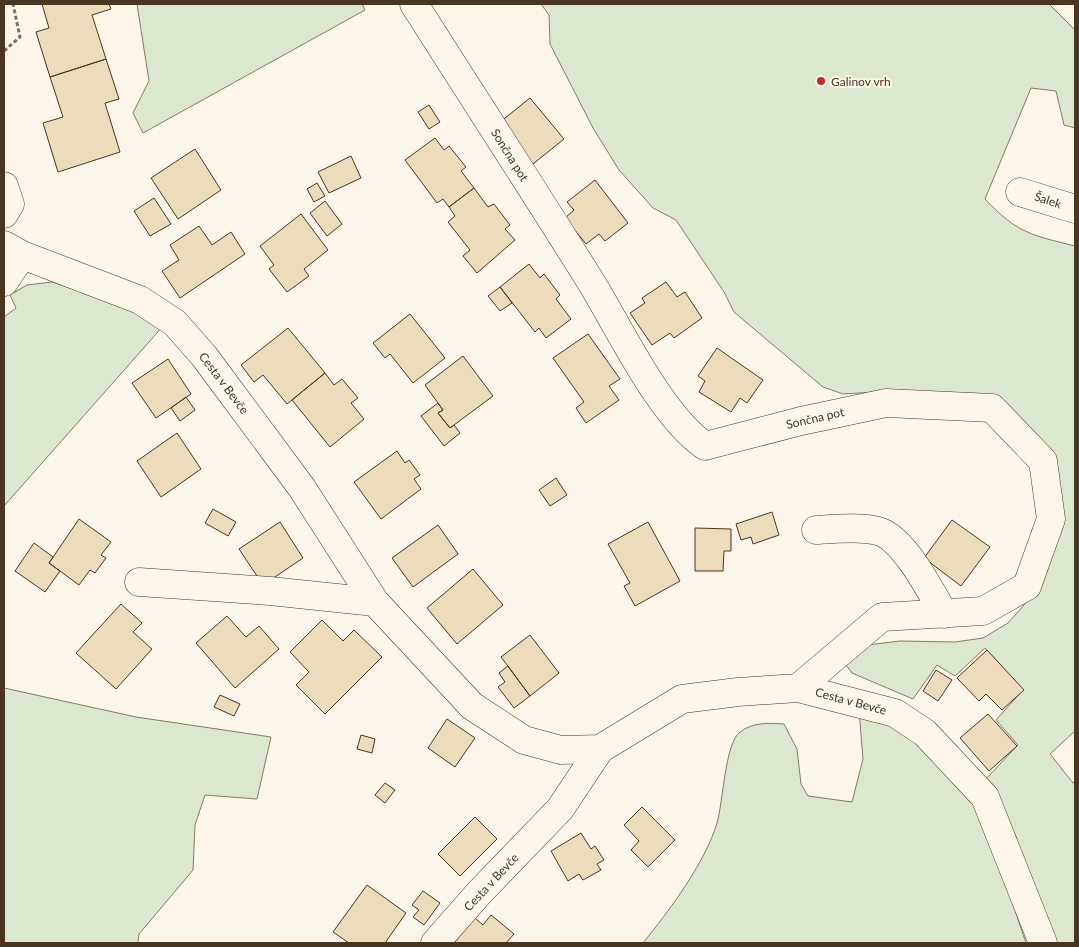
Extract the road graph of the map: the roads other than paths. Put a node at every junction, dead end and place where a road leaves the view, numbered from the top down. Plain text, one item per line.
1 (414, 4) edge
2 (4, 186) edge
3 (1020, 192) dead end
4 (1075, 209) edge
5 (4, 214) edge
6 (13, 250) edge
7 (4, 282) edge
8 (816, 530) dead end
9 (139, 582) dead end
10 (375, 602) junction
11 (944, 614) junction
12 (798, 688) junction
13 (600, 749) junction
14 (435, 943) edge
15 (1043, 943) edge

1 - 11 street, Sončna pot
2 - 5 street
3 - 4 street, Šalek
6 - 7 street
6 - 10 street, Cesta v Bevče
8 - 11 street
9 - 10 street
10 - 13 street, Cesta v Bevče
11 - 12 street, Sončna pot
12 - 13 street, Cesta v Bevče
12 - 15 street, Cesta v Bevče
13 - 14 street, Cesta v Bevče

